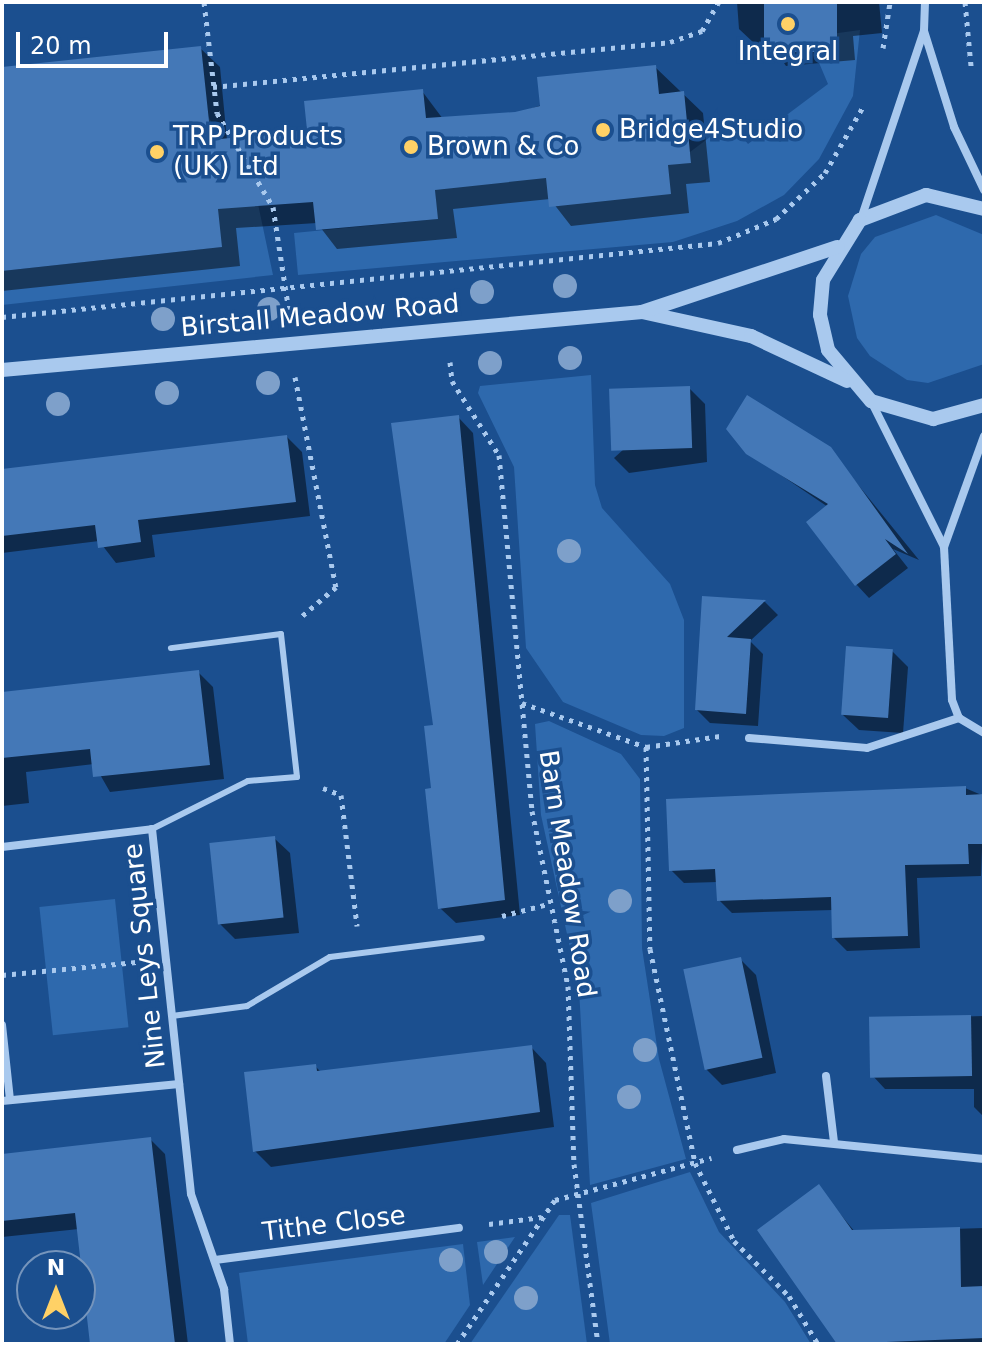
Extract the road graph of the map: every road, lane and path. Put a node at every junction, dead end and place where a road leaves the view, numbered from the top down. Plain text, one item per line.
1 (204, 2) edge
2 (719, 2) edge
3 (890, 2) edge
4 (925, 2) edge
5 (965, 2) edge
6 (924, 31) junction
7 (881, 57) dead end
8 (972, 72) dead end
9 (213, 87) junction
10 (867, 100) dead end
11 (984, 190) edge
12 (984, 209) edge
13 (860, 220) junction
14 (837, 247) junction
15 (287, 287) junction
16 (642, 312) junction
17 (2, 317) edge
18 (446, 329) junction
19 (292, 342) junction
20 (2, 370) edge
21 (847, 381) junction
22 (871, 401) junction
23 (984, 405) edge
24 (984, 436) edge
25 (944, 547) junction
26 (281, 634) junction
27 (171, 648) dead end
28 (522, 703) junction
29 (959, 718) junction
30 (984, 733) edge
31 (749, 738) joint
32 (646, 747) junction
33 (297, 777) junction
34 (152, 829) junction
35 (2, 847) edge
36 (352, 887) dead end
37 (548, 904) junction
38 (482, 938) joint
39 (166, 960) junction
40 (2, 975) edge
41 (172, 1016) junction
42 (2, 1025) edge
43 (826, 1076) dead end
44 (179, 1084) junction
45 (6, 1100) edge
46 (834, 1142) junction
47 (737, 1150) joint
48 (984, 1159) edge
49 (695, 1163) junction
50 (579, 1197) junction
51 (543, 1217) junction
52 (459, 1228) joint
53 (215, 1260) junction
54 (230, 1344) edge
55 (457, 1344) edge
56 (598, 1344) edge
57 (818, 1344) edge

1 - 9 path
2 - 9 path
3 - 7 path
4 - 6 street
5 - 8 path
6 - 11 street
6 - 13 street
9 - 15 path
10 - 15 path
12 - 13 street
13 - 14 street
14 - 16 street, Birstall Meadow Road
14 - 21 street
15 - 17 path
15 - 19 path
16 - 18 street, Birstall Meadow Road
16 - 21 street, Birstall Meadow Road
18 - 19 street, Birstall Meadow Road
18 - 28 path, Barn Meadow Road
19 - 20 street, Birstall Meadow Road
19 - 26 path
21 - 22 street
22 - 23 street
22 - 25 street
24 - 25 street
25 - 29 street
26 - 27 lane
26 - 33 lane
28 - 32 path
28 - 37 path, Barn Meadow Road
29 - 30 street
29 - 31 street
31 - 32 path
32 - 49 path
33 - 34 lane
33 - 36 path
34 - 35 street, Nine Leys Square
34 - 39 street, Nine Leys Square
37 - 38 path
37 - 50 path, Barn Meadow Road
38 - 41 lane
39 - 40 path
39 - 41 street, Nine Leys Square
41 - 44 street, Nine Leys Square
42 - 45 street
43 - 46 street
44 - 45 street
44 - 53 street
46 - 47 street
46 - 48 street
47 - 49 path
49 - 50 path
49 - 57 path
50 - 51 path
50 - 56 path, Barn Meadow Road
51 - 52 path
51 - 55 path
52 - 53 street, Tithe Close
53 - 54 street

